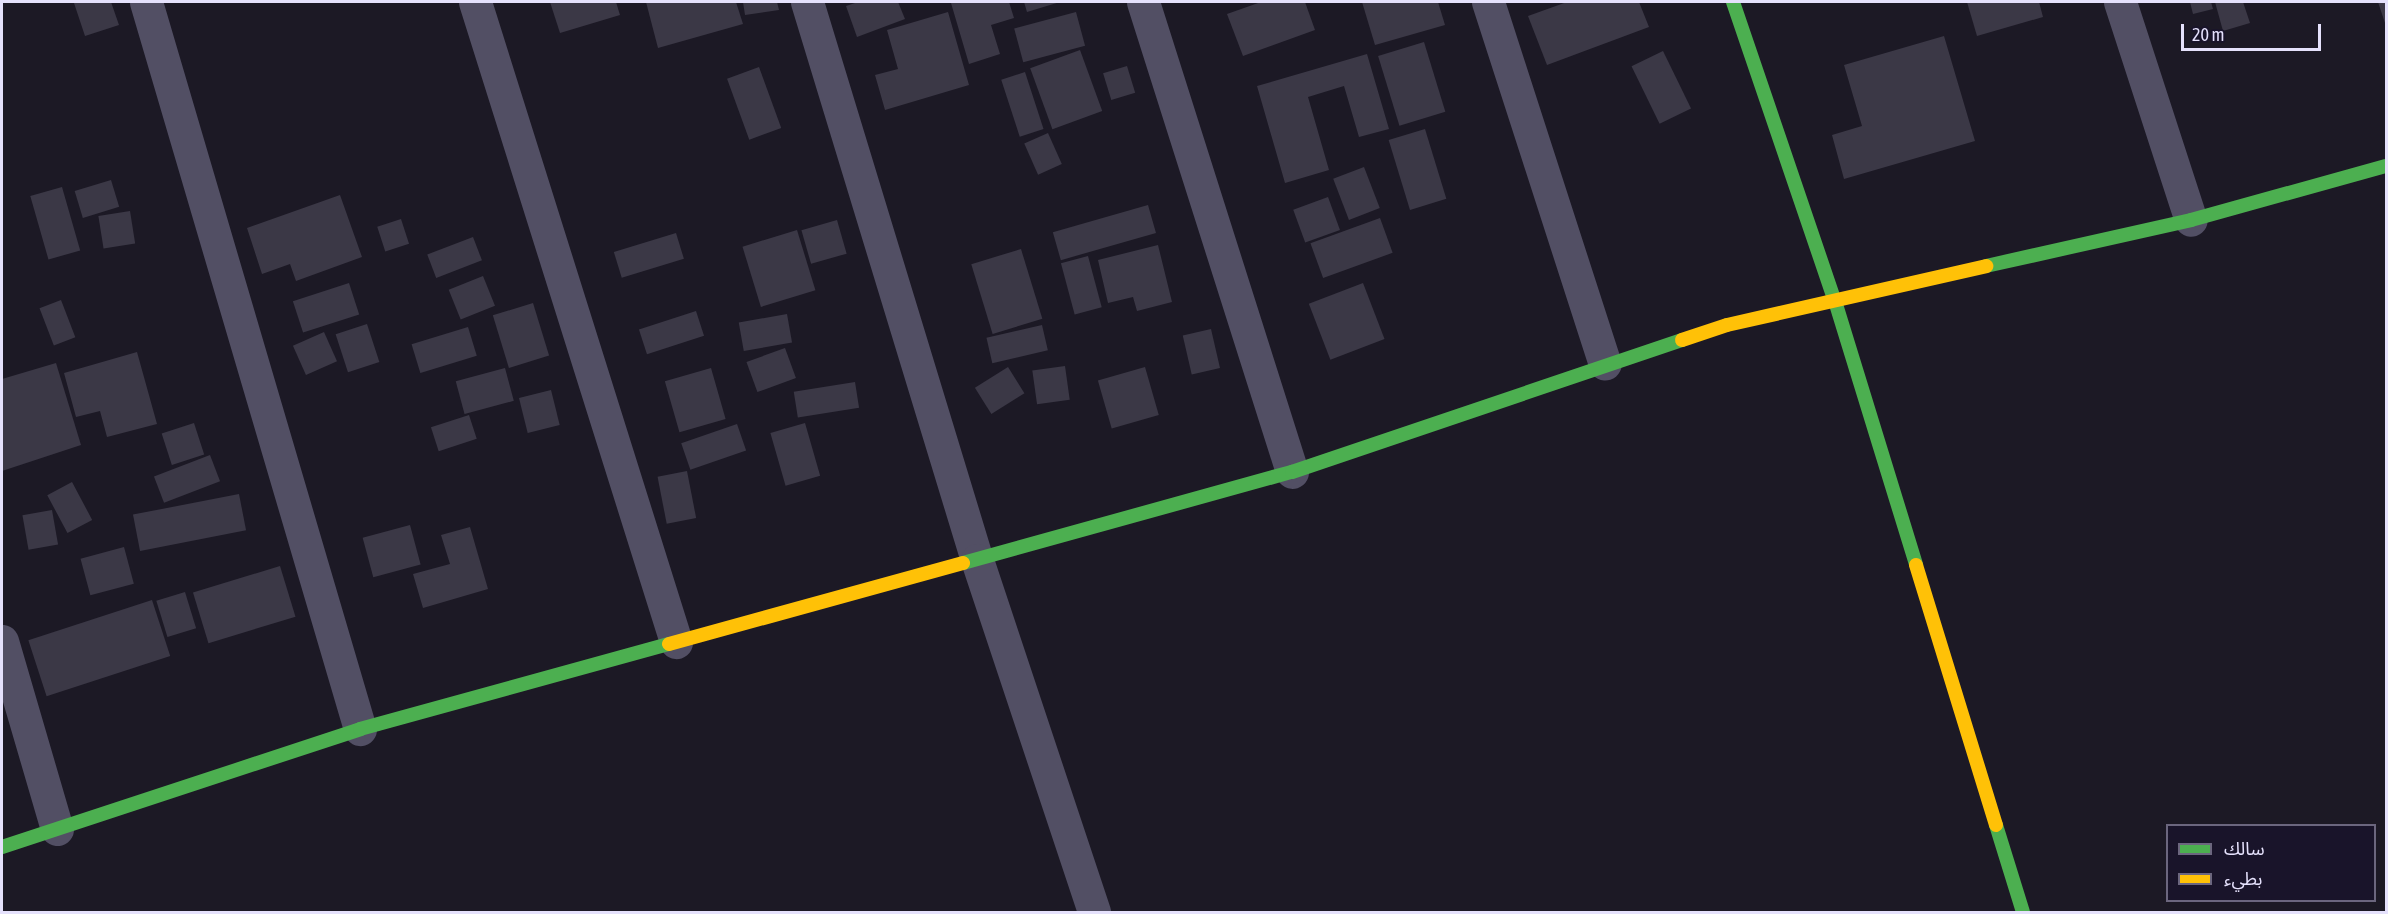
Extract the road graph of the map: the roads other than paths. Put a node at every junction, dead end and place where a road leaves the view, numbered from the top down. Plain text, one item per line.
1 (146, 2) edge
2 (475, 2) edge
3 (807, 2) edge
4 (1143, 2) edge
5 (1488, 2) edge
6 (1733, 2) edge
7 (2120, 2) edge
8 (2386, 166) edge
9 (2190, 220) junction
10 (1835, 301) junction
11 (1605, 364) junction
12 (1292, 472) junction
13 (977, 560) junction
14 (2, 641) edge
15 (676, 642) junction
16 (360, 729) junction
17 (57, 830) junction
18 (2, 847) edge
19 (1094, 912) edge
20 (2024, 912) edge

1 - 16 street
2 - 15 street
3 - 13 street
4 - 12 street
5 - 11 street
6 - 10 street
7 - 9 street
8 - 9 street
9 - 10 street
10 - 11 street
10 - 20 street
11 - 12 street
12 - 13 street
13 - 15 street
13 - 19 street
14 - 17 street
15 - 16 street
16 - 17 street
17 - 18 street

